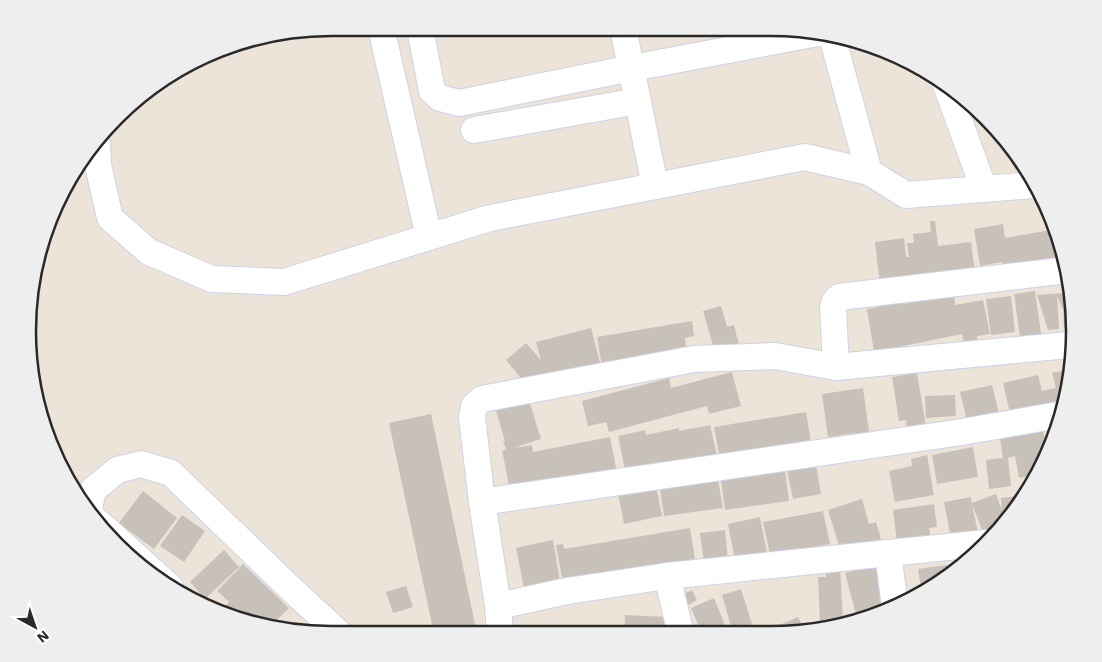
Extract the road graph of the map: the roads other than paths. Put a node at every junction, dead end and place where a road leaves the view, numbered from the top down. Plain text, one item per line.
1 (383, 36) edge
2 (422, 36) edge
3 (626, 36) edge
4 (797, 38) edge
5 (834, 43) edge
6 (632, 68) junction
7 (951, 97) edge
8 (638, 101) junction
9 (474, 130) dead end
10 (97, 152) edge
11 (869, 172) junction
12 (654, 186) junction
13 (1027, 186) edge
14 (984, 189) junction
15 (429, 237) junction
16 (1060, 271) edge
17 (1065, 345) edge
18 (836, 366) junction
19 (1053, 416) edge
20 (90, 501) edge
21 (482, 502) junction
22 (974, 544) edge
23 (888, 553) junction
24 (667, 576) junction
25 (894, 598) edge
26 (498, 606) junction
27 (331, 626) edge
28 (499, 626) edge
29 (679, 626) edge

1 - 15 street
2 - 6 street
3 - 6 street
4 - 6 street
5 - 11 street
6 - 8 street
7 - 14 street
8 - 9 street
8 - 12 street
10 - 15 street
11 - 12 street
11 - 14 street
12 - 15 street
13 - 14 street
16 - 18 street
17 - 18 street
18 - 21 street
19 - 21 street
20 - 27 street
21 - 26 street
22 - 23 street
23 - 24 street
23 - 25 street
24 - 26 street
24 - 29 street
26 - 28 street

